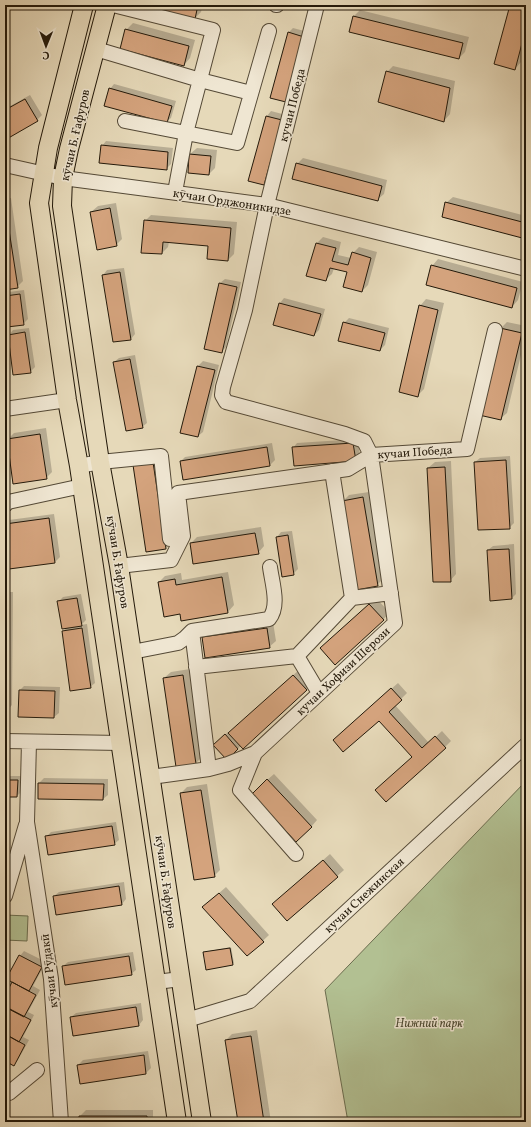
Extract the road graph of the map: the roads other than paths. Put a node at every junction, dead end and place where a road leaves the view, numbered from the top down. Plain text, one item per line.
1 (84, 5) edge
2 (108, 5) edge
3 (113, 5) edge
4 (317, 5) edge
5 (269, 31) dead end
6 (96, 49) junction
7 (200, 80) junction
8 (251, 93) junction
9 (125, 121) dead end
10 (186, 134) junction
11 (5, 165) edge
12 (43, 174) junction
13 (63, 178) junction
14 (175, 192) junction
15 (267, 205) junction
16 (526, 269) edge
17 (495, 330) dead end
18 (67, 400) junction
19 (5, 409) edge
20 (371, 455) junction
21 (100, 462) junction
22 (79, 466) junction
23 (332, 472) junction
24 (82, 486) junction
25 (5, 505) edge
26 (170, 538) dead end
27 (119, 566) junction
28 (270, 567) dead end
29 (391, 593) junction
30 (352, 598) junction
31 (192, 631) junction
32 (132, 652) junction
33 (297, 656) junction
34 (196, 667) junction
35 (319, 693) junction
36 (5, 741) edge
37 (29, 742) junction
38 (120, 743) junction
39 (526, 744) edge
40 (255, 753) junction
41 (209, 769) junction
42 (151, 777) junction
43 (27, 822) junction
44 (296, 854) dead end
45 (5, 896) edge
46 (181, 979) junction
47 (156, 982) junction
48 (187, 1020) junction
49 (37, 1070) dead end
50 (5, 1093) edge
51 (61, 1122) edge
52 (177, 1122) edge
53 (202, 1122) edge

1 - 12 main road, кӯчаи Б. Ғафуров
2 - 6 main road, кӯчаи Б. Ғафуров
3 - 7 street
4 - 15 street, кучаи Победа
5 - 8 street
6 - 7 street
6 - 13 main road, кӯчаи Б. Ғафуров
7 - 8 street
7 - 10 street
8 - 10 street
9 - 10 street
10 - 14 street
11 - 12 street, кӯчаи Орджоникидзе
12 - 13 street, кӯчаи Орджоникидзе
12 - 18 main road, кӯчаи Б. Ғафуров
13 - 14 street, кӯчаи Орджоникидзе
13 - 21 main road, кӯчаи Б. Ғафуров
14 - 15 street, кӯчаи Орджоникидзе
15 - 16 street, кӯчаи Орджоникидзе
15 - 20 street, кучаи Победа
17 - 20 street, кучаи Победа
18 - 19 street
18 - 22 main road, кӯчаи Б. Ғафуров
20 - 23 street, кучаи Победа
20 - 29 street, кучаи Хофизи Шерози
21 - 22 street
21 - 26 street
21 - 27 main road, кӯчаи Б. Ғафуров
22 - 24 main road, кӯчаи Б. Ғафуров
23 - 27 street, кучаи Победа
23 - 30 street
24 - 25 street
24 - 38 main road, кӯчаи Б. Ғафуров
27 - 32 main road, кӯчаи Б. Ғафуров
28 - 31 street
29 - 30 street
29 - 35 street, кучаи Хофизи Шерози
30 - 33 street
31 - 32 street
31 - 34 street
32 - 42 main road, кӯчаи Б. Ғафуров
33 - 34 street
33 - 35 street
34 - 41 street
35 - 40 street, кучаи Хофизи Шерози
36 - 37 street
37 - 38 street
37 - 43 street, кӯчаи Рӯдакӣ
38 - 47 main road, кӯчаи Б. Ғафуров
39 - 48 street, кучаи Снежинская
40 - 41 street
40 - 44 street
41 - 42 street
42 - 46 main road, кӯчаи Б. Ғафуров
43 - 45 street, кӯчаи Рӯдакӣ
43 - 51 street, кӯчаи Рӯдакӣ
46 - 47 street
46 - 48 main road, кӯчаи Б. Ғафуров
47 - 52 main road, кӯчаи Б. Ғафуров
48 - 53 main road, кӯчаи Б. Ғафуров
49 - 50 street

